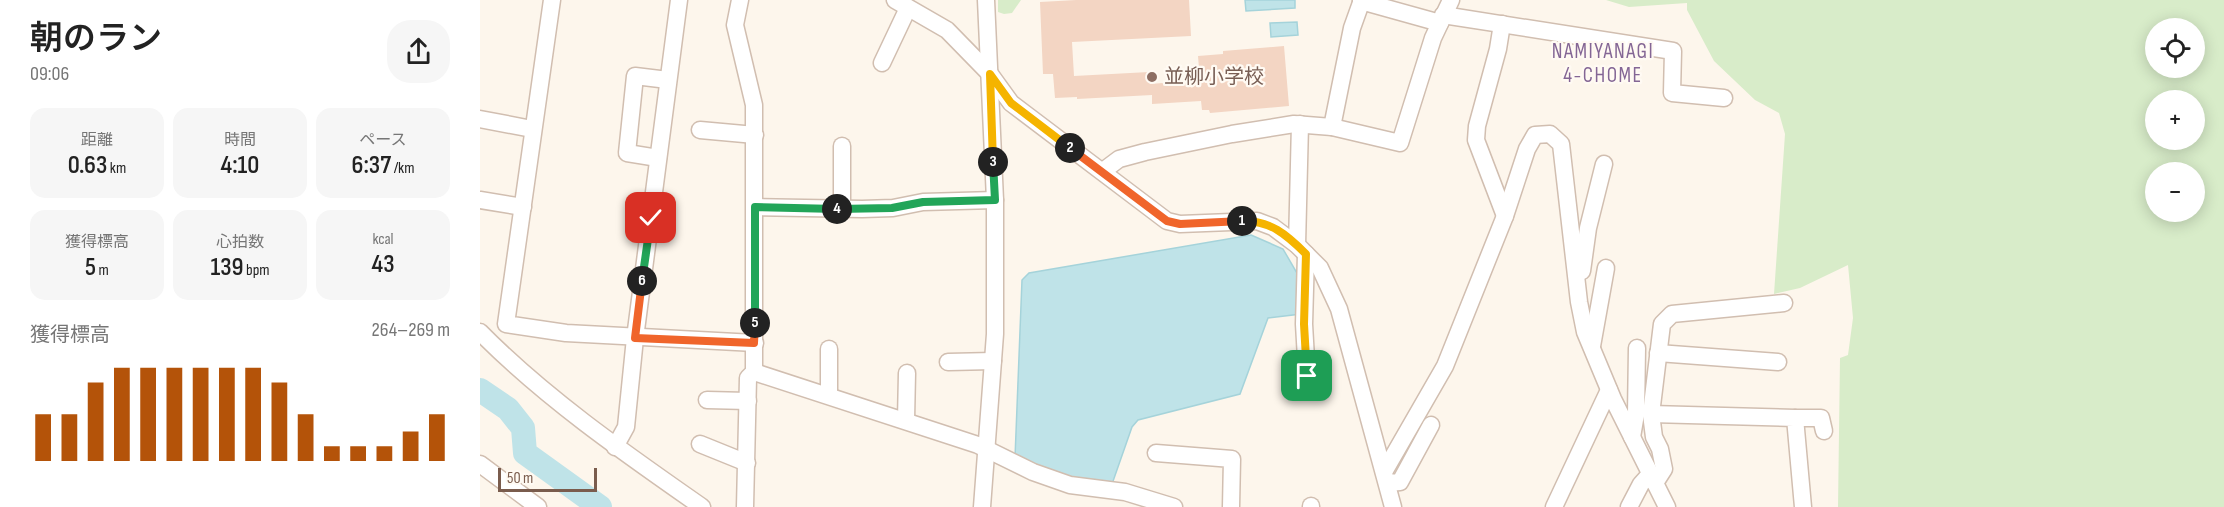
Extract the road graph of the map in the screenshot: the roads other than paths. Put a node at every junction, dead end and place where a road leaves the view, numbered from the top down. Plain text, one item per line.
1 (552, 0) edge
2 (679, 0) edge
3 (740, 0) edge
4 (986, 0) edge
5 (1361, 1) edge
6 (902, 4) edge
7 (1444, 13) edge
8 (1502, 24) junction
9 (882, 63) dead end
10 (990, 74) junction
11 (668, 80) junction
12 (1724, 98) dead end
13 (480, 118) edge
14 (1300, 124) junction
15 (1332, 127) junction
16 (532, 129) junction
17 (700, 130) dead end
18 (755, 135) junction
19 (842, 146) dead end
20 (658, 158) junction
21 (1604, 164) dead end
22 (1102, 171) junction
23 (480, 200) edge
24 (995, 200) junction
25 (523, 207) junction
26 (755, 207) junction
27 (842, 209) junction
28 (1505, 216) junction
29 (1301, 250) junction
30 (1606, 268) dead end
31 (1576, 282) junction
32 (1784, 303) dead end
33 (506, 324) junction
34 (480, 332) edge
35 (635, 338) junction
36 (754, 343) junction
37 (1591, 348) junction
38 (1638, 348) dead end
39 (829, 349) dead end
40 (501, 353) junction
41 (1658, 353) junction
42 (993, 361) junction
43 (948, 362) dead end
44 (1778, 362) dead end
45 (754, 372) junction
46 (906, 374) dead end
47 (1307, 376) dead end
48 (1609, 390) junction
49 (828, 395) junction
50 (707, 400) dead end
51 (748, 400) junction
52 (1651, 414) junction
53 (1795, 418) junction
54 (906, 420) junction
55 (1431, 425) dead end
56 (1824, 431) dead end
57 (1632, 437) junction
58 (700, 444) dead end
59 (615, 447) junction
60 (987, 448) junction
61 (1156, 453) dead end
62 (747, 463) junction
63 (480, 464) edge
64 (1385, 478) junction
65 (1653, 478) junction
66 (534, 505) edge
67 (702, 507) edge
68 (745, 507) edge
69 (982, 507) edge
70 (1174, 507) edge
71 (1231, 507) edge
72 (1393, 507) edge
73 (1554, 507) edge
74 (1629, 507) edge
75 (1667, 507) edge
76 (1803, 507) edge

1 - 16 street
2 - 11 street
3 - 18 street
4 - 10 street
5 - 7 street
5 - 15 street
6 - 9 street
6 - 10 street
7 - 8 street
7 - 15 street
8 - 12 street
8 - 28 street
10 - 22 street
10 - 24 street
11 - 20 street
11 - 20 street
13 - 16 street
14 - 15 street
14 - 22 street
14 - 29 street
16 - 25 street
17 - 18 street
18 - 26 street
19 - 27 street
20 - 35 street
21 - 31 street
22 - 29 street
23 - 25 street
24 - 27 street
24 - 42 street
25 - 33 street
26 - 27 street
26 - 36 street
28 - 31 street
28 - 64 street
29 - 47 street
29 - 64 street
30 - 37 street
31 - 37 street
32 - 41 street
33 - 35 street
33 - 40 street
34 - 40 street
35 - 36 street
35 - 59 street
36 - 45 street
37 - 48 street
38 - 57 street
39 - 49 street
40 - 59 street
41 - 44 street
41 - 52 street
42 - 43 street
42 - 60 street
45 - 49 street
45 - 51 street
46 - 54 street
48 - 57 street
48 - 73 street
49 - 54 street
50 - 51 street
51 - 62 street
52 - 53 street
52 - 65 street
53 - 56 street
53 - 76 street
54 - 60 street
55 - 64 street
57 - 65 street
58 - 62 street
59 - 67 street
60 - 69 street
60 - 70 street
61 - 71 street
62 - 68 street
63 - 66 street
64 - 72 street
65 - 74 street
65 - 75 street

